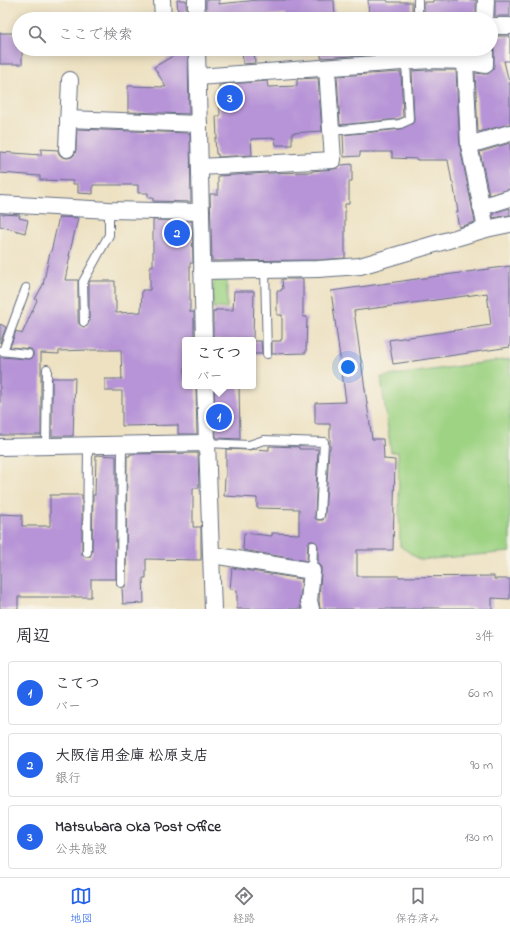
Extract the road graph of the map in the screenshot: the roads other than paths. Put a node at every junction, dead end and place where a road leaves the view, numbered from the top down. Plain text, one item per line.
1 (162, 0) edge
2 (196, 0) edge
3 (418, 0) edge
4 (486, 0) edge
5 (163, 12) edge
6 (196, 12) edge
7 (418, 12) dead end
8 (485, 12) edge
9 (498, 26) edge
10 (510, 26) edge
11 (197, 56) edge
12 (485, 56) edge
13 (465, 61) junction
14 (406, 62) junction
15 (327, 68) junction
16 (198, 77) junction
17 (70, 80) dead end
18 (68, 120) junction
19 (199, 124) junction
20 (331, 131) junction
21 (510, 133) edge
22 (469, 145) junction
23 (66, 149) dead end
24 (200, 166) junction
25 (510, 198) edge
26 (0, 204) edge
27 (481, 207) junction
28 (109, 210) junction
29 (201, 212) junction
30 (510, 224) edge
31 (486, 229) junction
32 (265, 270) junction
33 (202, 271) junction
34 (26, 288) dead end
35 (84, 322) dead end
36 (204, 337) edge
37 (1, 351) edge
38 (28, 354) dead end
39 (267, 354) dead end
40 (46, 369) dead end
41 (205, 389) edge
42 (122, 444) junction
43 (206, 444) junction
44 (88, 445) junction
45 (46, 446) junction
46 (0, 447) edge
47 (320, 516) dead end
48 (313, 546) dead end
49 (87, 552) dead end
50 (212, 555) junction
51 (312, 571) junction
52 (121, 583) dead end
53 (213, 609) edge
54 (311, 609) edge

1 - 5 street
2 - 6 street
3 - 7 lane
4 - 8 street
9 - 10 street
11 - 16 street
12 - 13 street
13 - 14 street
13 - 22 street
14 - 15 street
14 - 20 lane
15 - 16 street
15 - 20 street
16 - 19 street
17 - 18 street
18 - 19 street
18 - 23 street
19 - 24 street
20 - 24 street
21 - 22 street
22 - 27 street
24 - 29 street
25 - 27 street
26 - 28 street
27 - 31 street
28 - 29 street
28 - 35 lane
29 - 33 street
30 - 31 street
31 - 32 street
32 - 33 street
32 - 39 lane
33 - 36 street
34 - 37 lane
37 - 38 lane
40 - 45 lane
41 - 43 street
42 - 43 street
42 - 44 street
42 - 52 lane
43 - 47 lane
43 - 50 street
44 - 45 street
44 - 49 lane
45 - 46 street
48 - 51 lane
50 - 51 street
50 - 53 street
51 - 54 street

